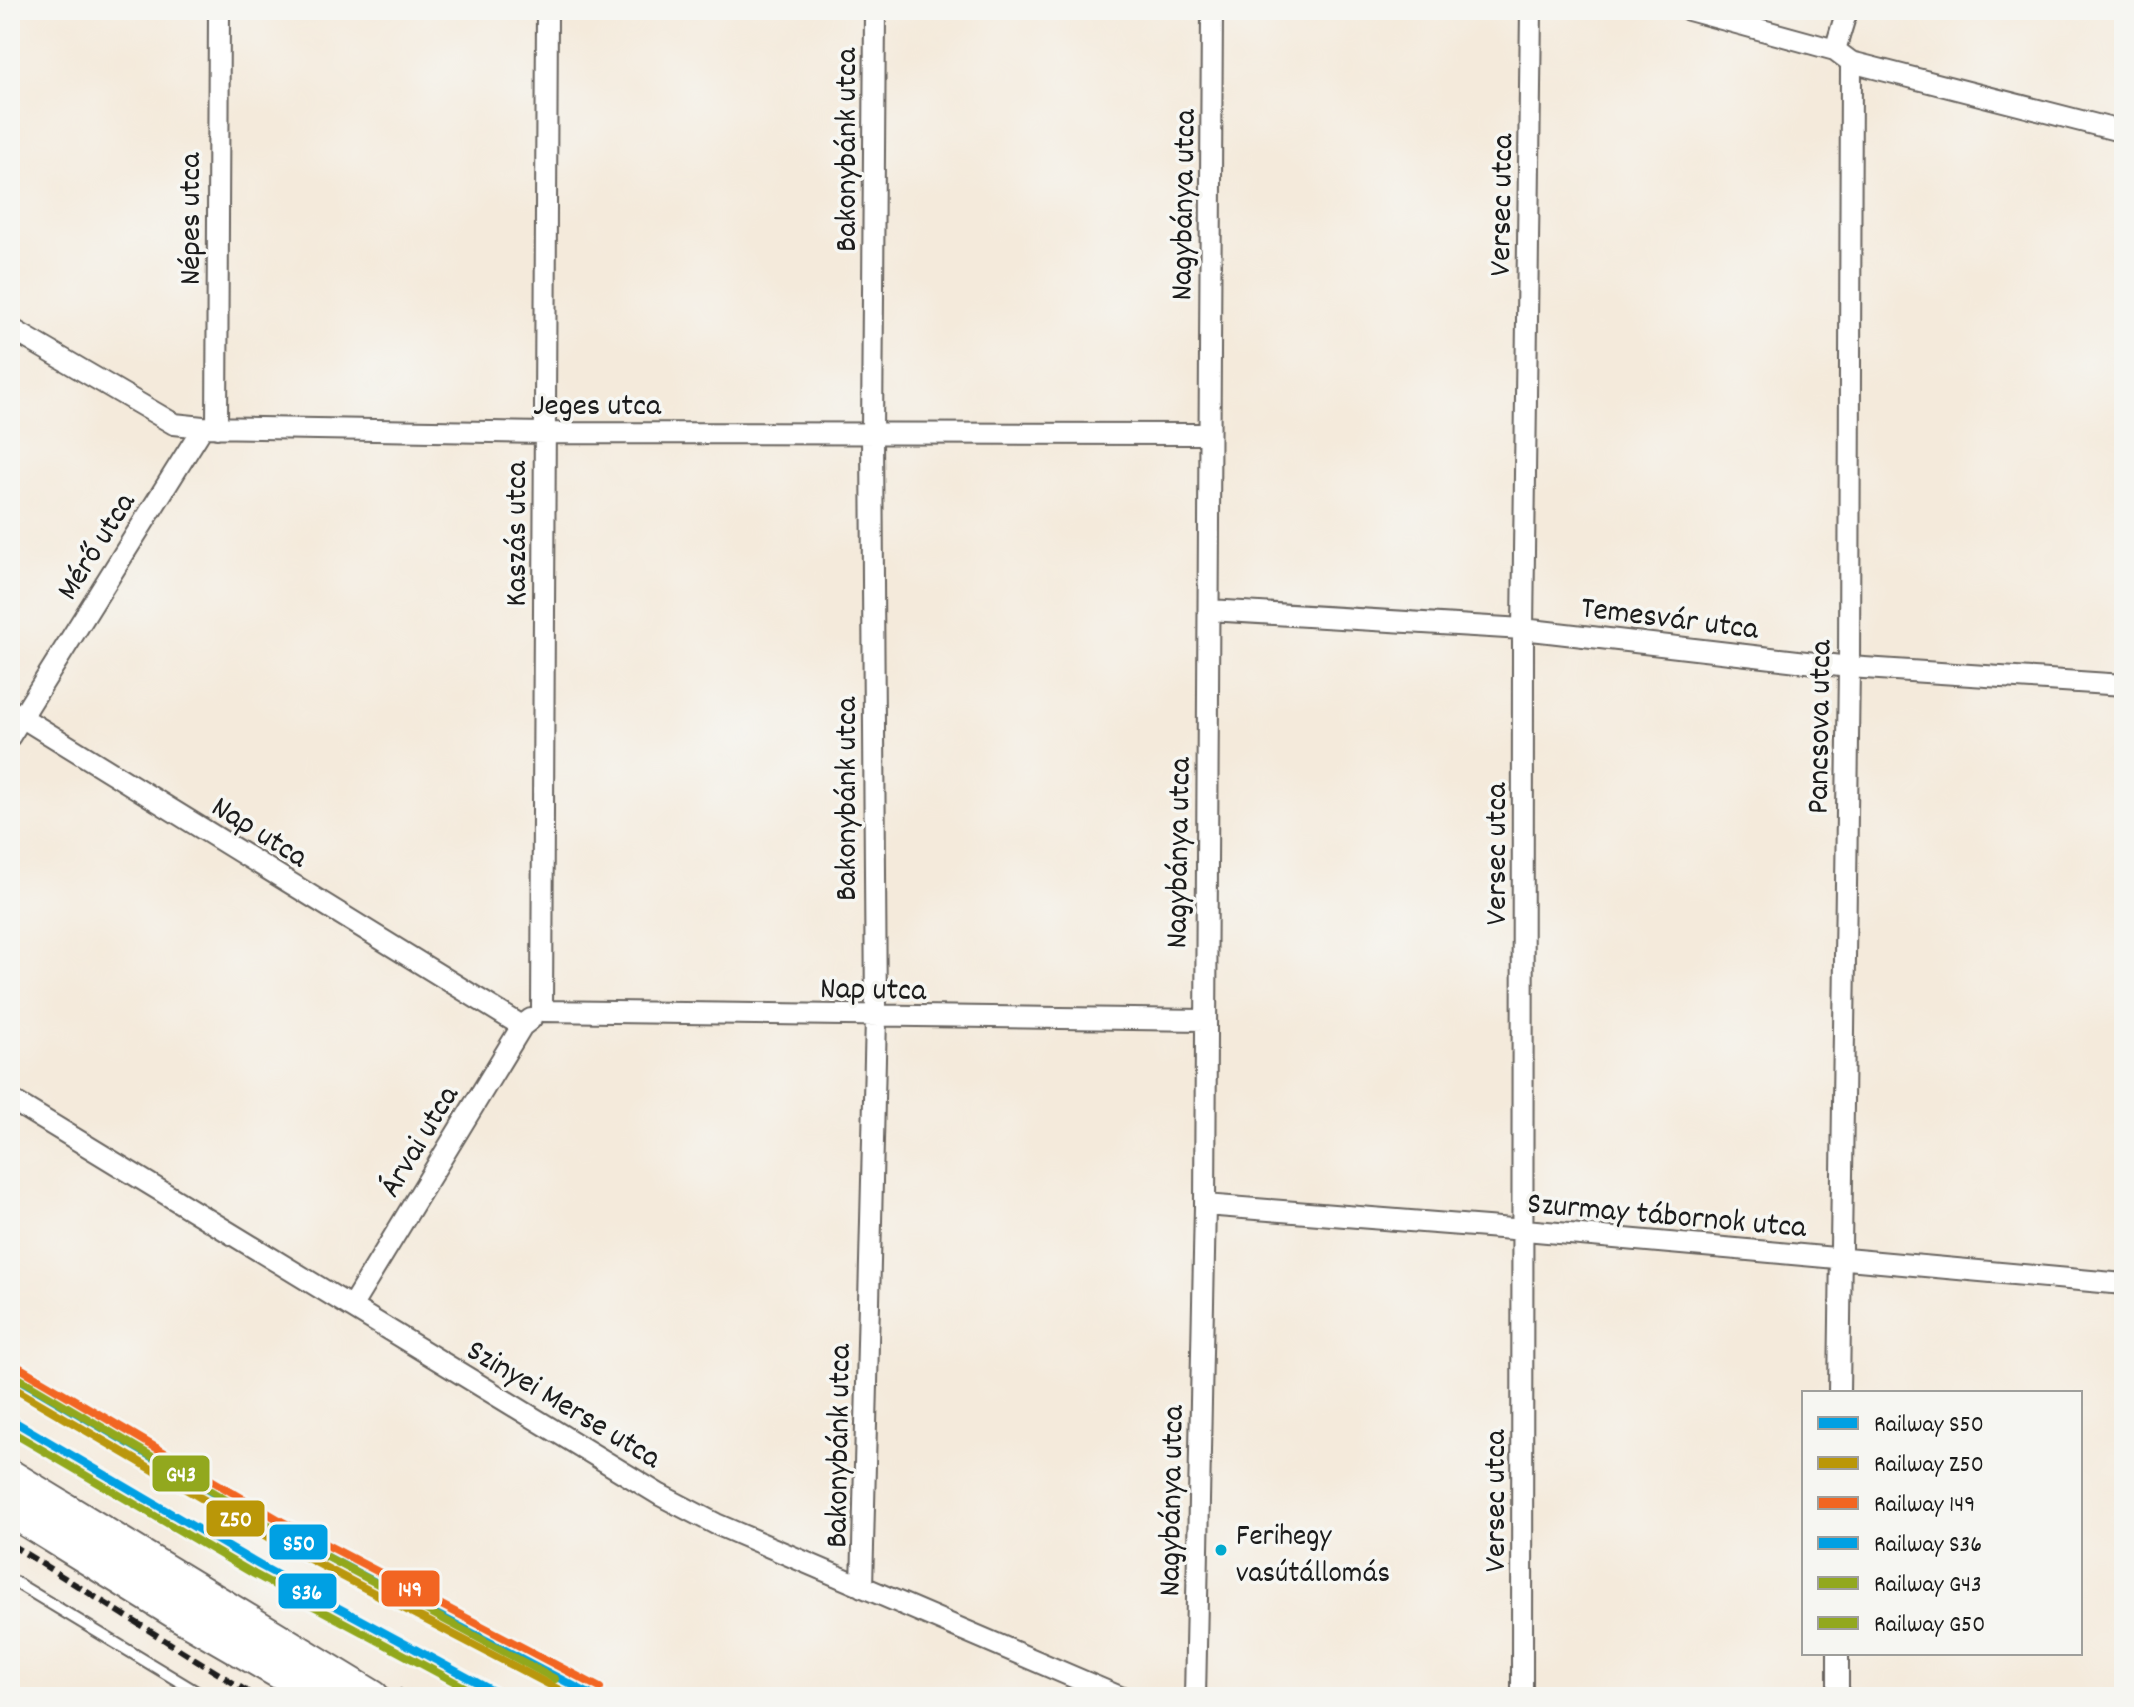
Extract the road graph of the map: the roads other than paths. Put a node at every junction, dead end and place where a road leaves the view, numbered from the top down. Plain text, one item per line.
1 (219, 10) edge
2 (547, 10) edge
3 (875, 10) edge
4 (1212, 10) edge
5 (1531, 10) edge
6 (1689, 10) edge
7 (1847, 10) edge
8 (1843, 56) junction
9 (2124, 132) edge
10 (10, 328) edge
11 (210, 427) junction
12 (545, 433) junction
13 (1209, 434) junction
14 (872, 435) junction
15 (1209, 610) junction
16 (1523, 629) junction
17 (1849, 667) junction
18 (2124, 685) edge
19 (16, 714) edge
20 (10, 736) edge
21 (542, 1011) junction
22 (876, 1018) junction
23 (1204, 1020) junction
24 (522, 1026) junction
25 (10, 1099) edge
26 (1205, 1205) junction
27 (1525, 1230) junction
28 (1839, 1258) junction
29 (2124, 1284) edge
30 (351, 1307) junction
31 (1839, 1391) edge
32 (10, 1476) edge
33 (10, 1510) edge
34 (10, 1579) edge
35 (862, 1587) junction
36 (1838, 1655) edge
37 (205, 1697) edge
38 (322, 1697) edge
39 (373, 1697) edge
40 (1120, 1697) edge
41 (1195, 1697) edge
42 (1522, 1697) edge
43 (1838, 1697) edge

1 - 11 street, Népes utca
2 - 12 street, Kaszás utca
3 - 14 street, Bakonybánk utca
4 - 13 street, Nagybánya utca
5 - 16 street, Versec utca
6 - 8 street
7 - 8 street, Pancsova utca
8 - 9 street
8 - 17 street, Pancsova utca
10 - 11 street, Jeges utca
11 - 12 street, Jeges utca
11 - 19 street, Mérő utca
12 - 14 street, Jeges utca
12 - 21 street, Kaszás utca
13 - 14 street, Jeges utca
13 - 15 street, Nagybánya utca
14 - 22 street, Bakonybánk utca
15 - 16 street, Temesvár utca
15 - 23 street, Nagybánya utca
16 - 17 street, Temesvár utca
16 - 27 street, Versec utca
17 - 18 street, Temesvár utca
17 - 28 street, Pancsova utca
19 - 20 street, Mérő utca
19 - 24 street, Nap utca
21 - 22 street, Nap utca
21 - 24 street, Árvai utca
22 - 23 street, Nap utca
22 - 35 street, Bakonybánk utca
23 - 26 street, Nagybánya utca
24 - 30 street, Árvai utca
25 - 30 street, Szinyei Merse utca
26 - 27 street, Szurmay tábornok utca
26 - 41 street, Nagybánya utca
27 - 28 street, Szurmay tábornok utca
27 - 42 street, Versec utca
28 - 29 street, Szurmay tábornok utca
28 - 31 street, Pancsova utca
30 - 35 street, Szinyei Merse utca
32 - 39 main road
33 - 38 main road
34 - 37 lane
35 - 40 street, Szinyei Merse utca
36 - 43 street

